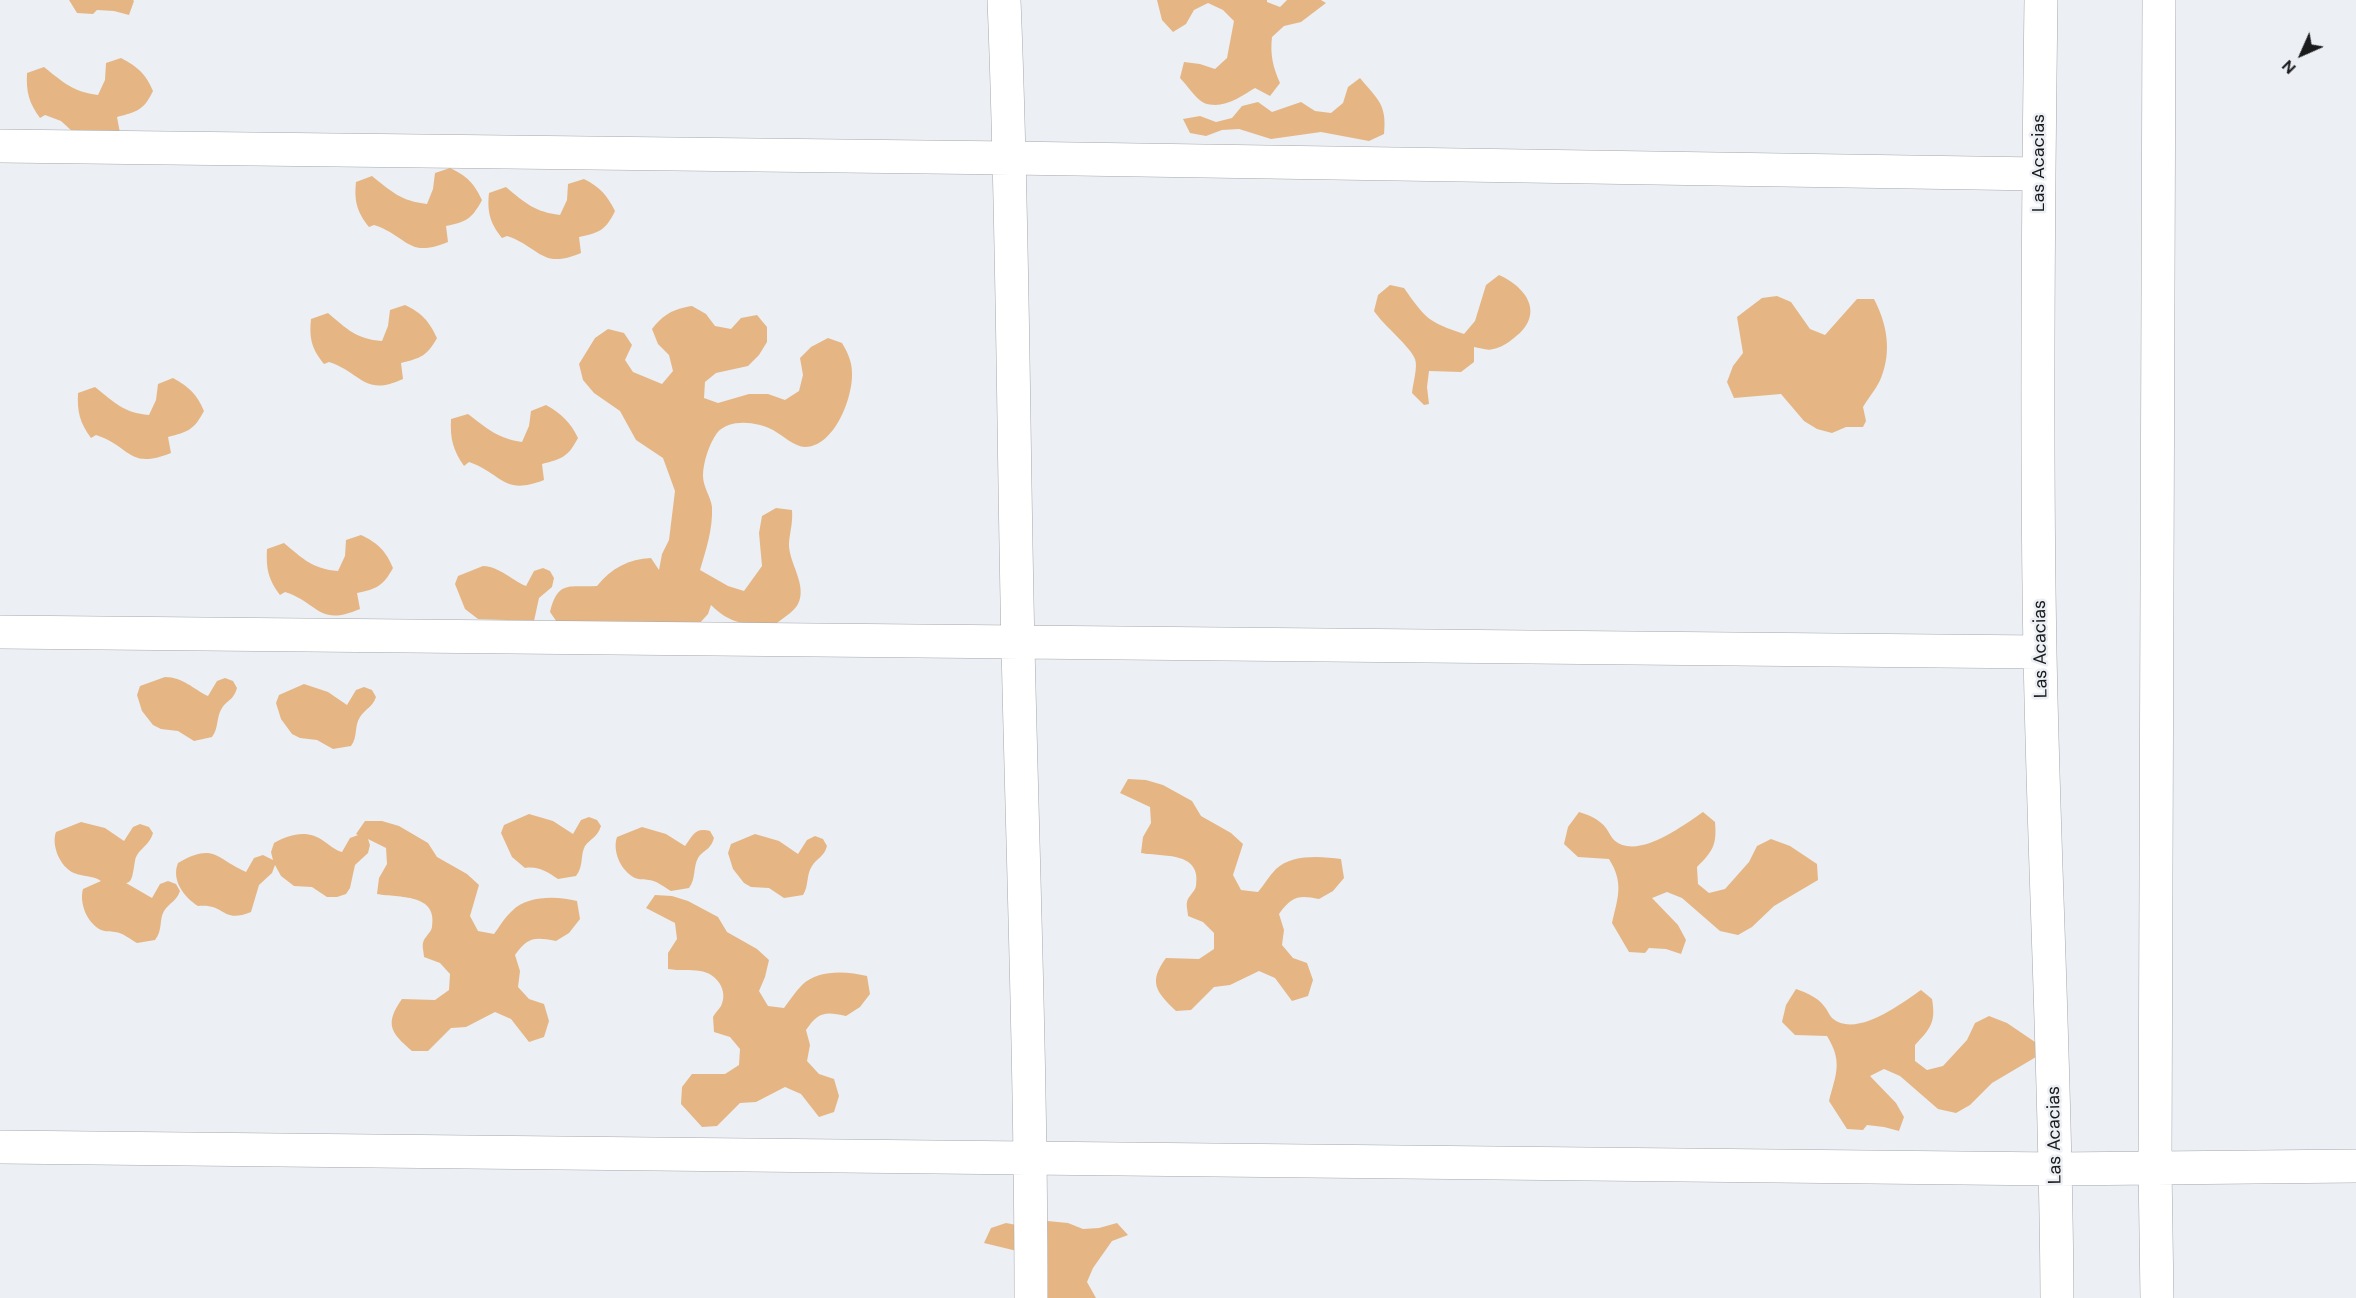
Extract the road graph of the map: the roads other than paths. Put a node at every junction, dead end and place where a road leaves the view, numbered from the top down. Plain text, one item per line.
1 (1004, 0) edge
2 (2041, 0) edge
3 (2159, 0) edge
4 (0, 146) edge
5 (1011, 158) junction
6 (2039, 174) junction
7 (0, 632) edge
8 (1018, 642) junction
9 (2040, 652) junction
10 (0, 1147) edge
11 (1031, 1156) junction
12 (2356, 1166) edge
13 (2155, 1167) junction
14 (2056, 1169) junction
15 (1031, 1298) edge
16 (2057, 1298) edge
17 (2157, 1298) edge

1 - 5 street
2 - 6 street, Las Acacias
3 - 13 street
4 - 5 street
5 - 6 street
5 - 8 street
6 - 9 street, Las Acacias
7 - 8 street
8 - 9 street
8 - 11 street
9 - 14 street, Las Acacias
10 - 11 street
11 - 14 street
11 - 15 street
12 - 13 street
13 - 14 street
13 - 17 street
14 - 16 street, Las Acacias

